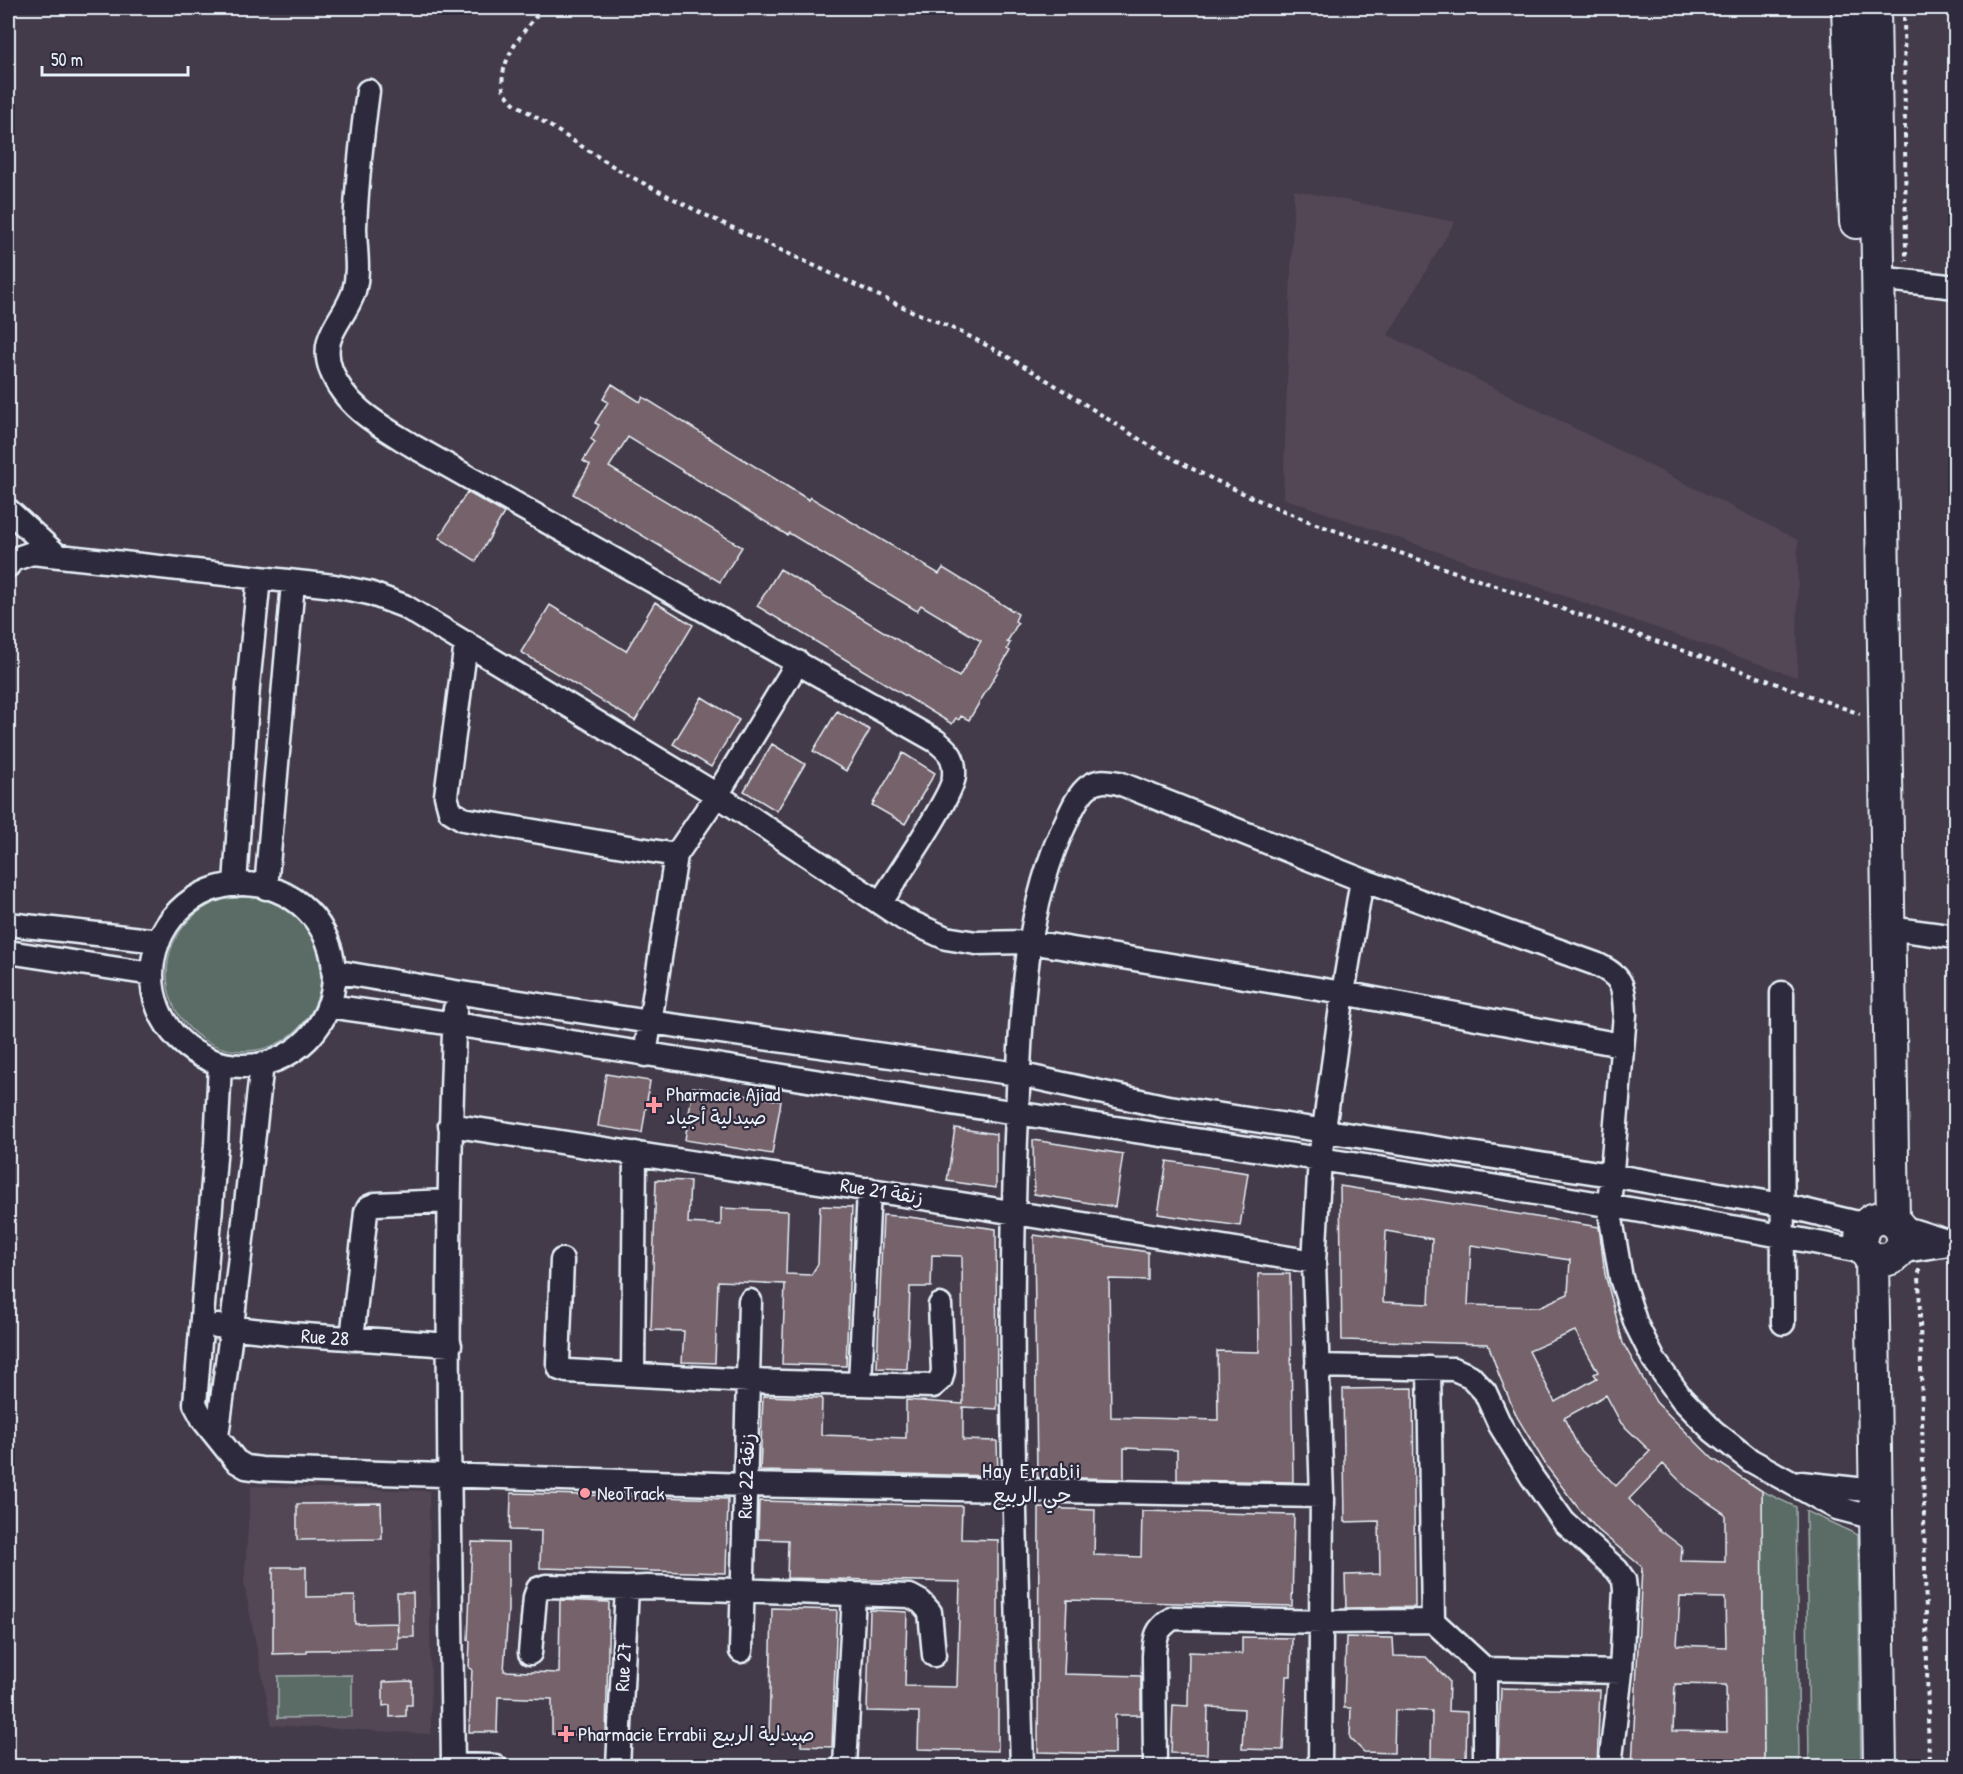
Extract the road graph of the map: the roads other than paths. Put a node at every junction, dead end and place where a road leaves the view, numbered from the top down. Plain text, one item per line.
1 (1848, 8) edge
2 (1874, 8) edge
3 (368, 91) dead end
4 (1878, 278) junction
5 (1956, 287) edge
6 (8, 510) edge
7 (58, 556) junction
8 (8, 566) edge
9 (259, 578) junction
10 (293, 583) junction
11 (466, 643) junction
12 (798, 662) junction
13 (717, 795) junction
14 (676, 855) junction
15 (1362, 880) junction
16 (235, 885) junction
17 (266, 888) junction
18 (881, 902) junction
19 (8, 924) edge
20 (1888, 928) junction
21 (1956, 937) edge
22 (159, 941) junction
23 (1030, 942) junction
24 (8, 952) edge
25 (333, 971) junction
26 (152, 974) junction
27 (455, 992) junction
28 (1343, 993) junction
29 (1782, 993) dead end
30 (328, 1006) junction
31 (650, 1022) junction
32 (454, 1023) junction
33 (1621, 1045) junction
34 (645, 1055) junction
35 (220, 1064) junction
36 (262, 1064) junction
37 (1018, 1074) junction
38 (1017, 1113) junction
39 (450, 1125) junction
40 (1324, 1130) junction
41 (635, 1153) junction
42 (1320, 1158) junction
43 (1611, 1174) junction
44 (868, 1189) junction
45 (449, 1200) junction
46 (1782, 1205) junction
47 (1610, 1207) junction
48 (1014, 1212) junction
49 (1782, 1236) junction
50 (1886, 1241) junction
51 (1955, 1244) edge
52 (562, 1260) dead end
53 (1314, 1262) junction
54 (750, 1301) dead end
55 (940, 1305) dead end
56 (1783, 1323) dead end
57 (201, 1325) junction
58 (232, 1326) junction
59 (352, 1339) junction
60 (450, 1345) junction
61 (1317, 1366) junction
62 (1429, 1368) junction
63 (633, 1374) junction
64 (749, 1381) junction
65 (860, 1384) junction
66 (217, 1436) junction
67 (449, 1475) junction
68 (746, 1485) junction
69 (1014, 1490) junction
70 (1322, 1496) junction
71 (1875, 1505) junction
72 (637, 1587) junction
73 (741, 1591) junction
74 (854, 1595) junction
75 (1433, 1621) junction
76 (1322, 1622) junction
77 (741, 1651) dead end
78 (530, 1653) dead end
79 (934, 1655) dead end
80 (1485, 1670) junction
81 (1621, 1672) junction
82 (453, 1766) edge
83 (495, 1767) edge
84 (618, 1767) edge
85 (845, 1767) edge
86 (1022, 1767) edge
87 (1155, 1767) edge
88 (1320, 1767) edge
89 (1485, 1767) edge
90 (1610, 1767) edge
91 (1880, 1767) edge
92 (1896, 1767) edge

1 - 50 main road
2 - 4 main road
3 - 12 street
4 - 5 street
4 - 20 main road
6 - 7 street
7 - 8 street
7 - 9 street
9 - 10 street
9 - 16 street
10 - 11 street
10 - 17 street
11 - 13 street
11 - 14 street
12 - 13 street
12 - 18 street
13 - 14 street
13 - 18 street
14 - 31 street
15 - 23 street
15 - 28 street
15 - 33 street
16 - 17 street
16 - 22 street
17 - 25 street
18 - 23 street
19 - 22 street
20 - 21 street
20 - 50 main road
22 - 26 street
23 - 28 street
23 - 37 street
24 - 26 street
25 - 27 street
25 - 30 street
26 - 35 street
27 - 31 street
27 - 32 street
28 - 33 street
28 - 40 street
29 - 46 street
30 - 32 street
30 - 36 street
31 - 34 street
31 - 37 street
32 - 34 street
32 - 39 street
33 - 43 street
34 - 38 street
35 - 36 street
35 - 57 street
36 - 58 street
37 - 38 street
37 - 40 street
38 - 42 street
38 - 48 street
39 - 41 street, Rue 21 زنقة
39 - 45 street
40 - 42 street
40 - 43 street
41 - 44 street, Rue 21 زنقة
41 - 63 street
42 - 47 street
42 - 53 street
43 - 46 street
43 - 47 street
44 - 48 street, Rue 21 زنقة
44 - 65 street
45 - 59 street
45 - 60 street
46 - 49 street
46 - 50 street
47 - 49 street
47 - 71 street
48 - 53 street, Rue 21 زنقة
48 - 69 street
49 - 50 street
49 - 56 street
50 - 51 street
50 - 71 main road
50 - 92 main road
52 - 63 street
53 - 61 street
54 - 64 street, Rue 22 زنقة
55 - 65 street
57 - 58 street, Rue 28
57 - 66 street
58 - 59 street, Rue 28
58 - 66 street
59 - 60 street, Rue 28
60 - 67 street
61 - 62 street
61 - 70 street
62 - 75 street
62 - 81 street
63 - 64 street
64 - 65 street
64 - 68 street, Rue 22 زنقة
66 - 67 street
67 - 68 street
67 - 82 street
68 - 69 street
68 - 73 street, Rue 22 زنقة
69 - 70 street
69 - 86 street
70 - 76 street
71 - 91 main road
72 - 73 street
72 - 78 street
72 - 84 street, Rue 27
73 - 74 street
73 - 77 street, Rue 22 زنقة
74 - 79 street
74 - 85 street
75 - 76 street
75 - 80 street
76 - 87 street
76 - 88 street
80 - 81 street
80 - 89 street
81 - 90 street
82 - 83 street

